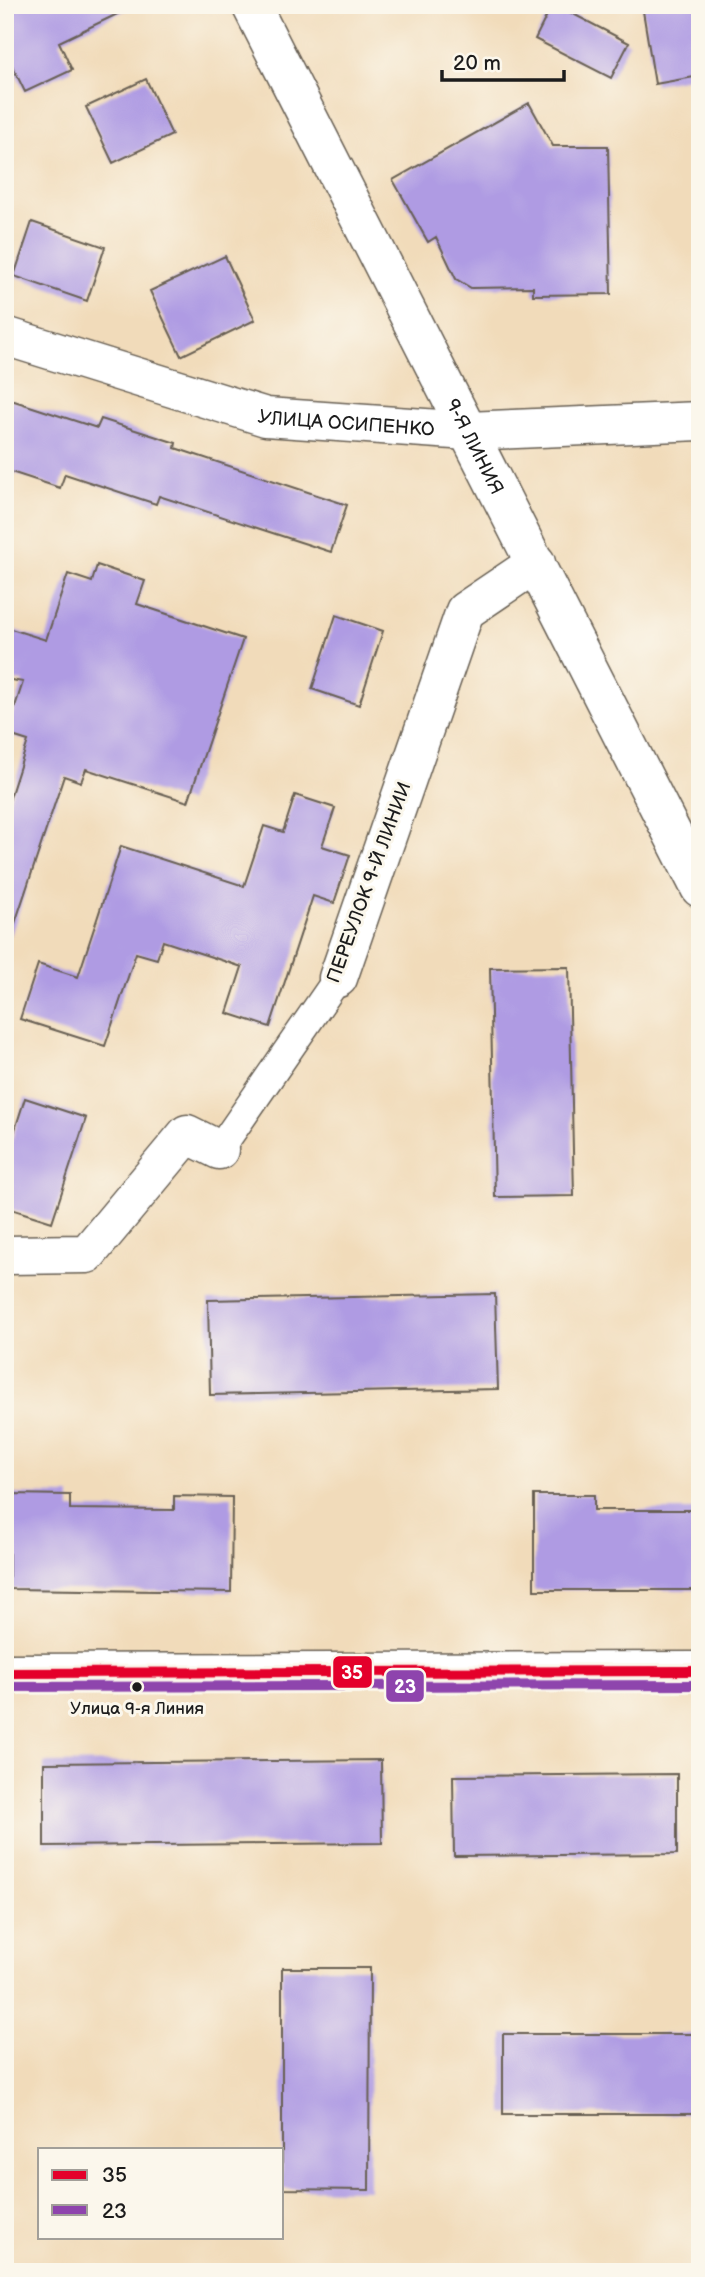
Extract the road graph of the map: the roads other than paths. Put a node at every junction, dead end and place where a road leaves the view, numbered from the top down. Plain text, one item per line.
1 (251, 5) edge
2 (5, 336) edge
3 (700, 421) edge
4 (468, 431) junction
5 (536, 563) junction
6 (696, 871) edge
7 (338, 978) joint
8 (219, 1150) joint
9 (5, 1255) edge
10 (700, 1671) edge
11 (5, 1673) edge

1 - 4 street, 9-Я ЛИНИЯ
2 - 4 street, УЛИЦА ОСИПЕНКО
3 - 4 street, УЛИЦА ОСИПЕНКО
4 - 5 street, 9-Я ЛИНИЯ
5 - 6 street, 9-Я ЛИНИЯ
5 - 7 street, ПЕРЕУЛОК 9-Й ЛИНИИ
7 - 8 street, ПЕРЕУЛОК 9-Й ЛИНИИ
8 - 9 street, ПЕРЕУЛОК 9-Й ЛИНИИ
10 - 11 street

